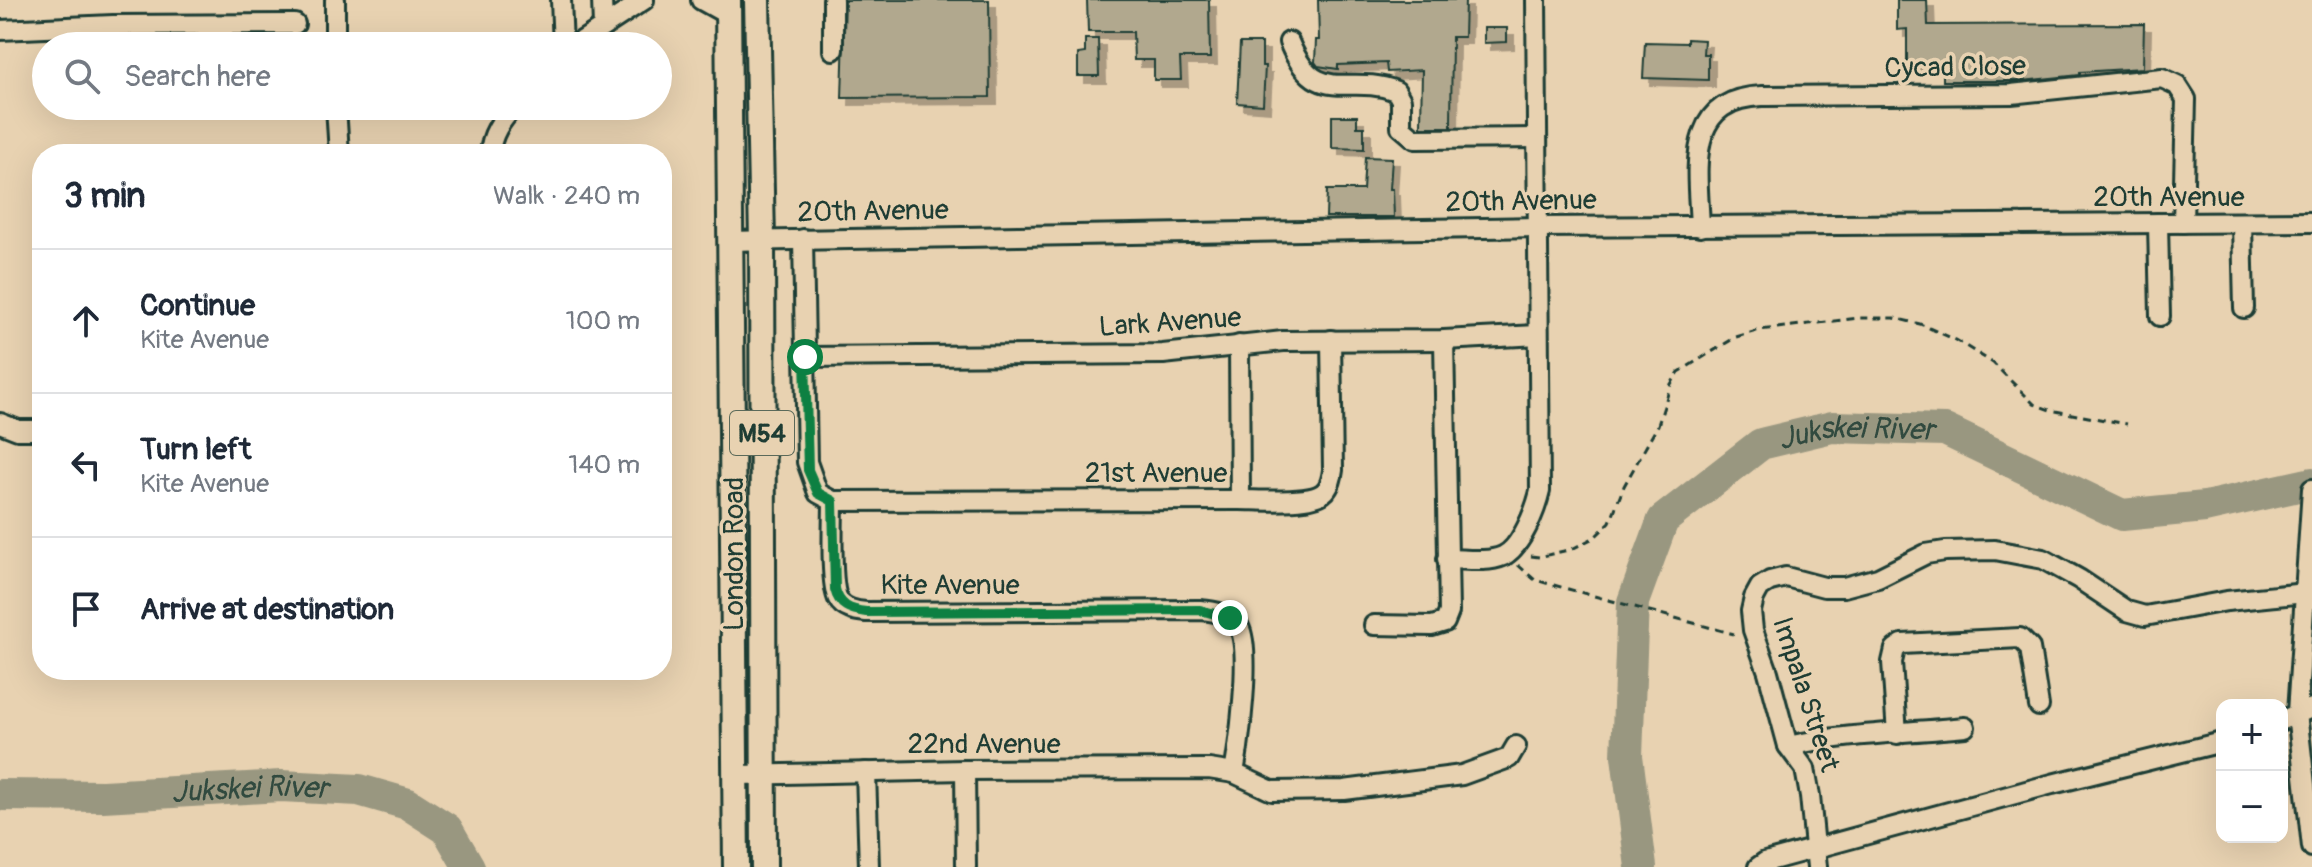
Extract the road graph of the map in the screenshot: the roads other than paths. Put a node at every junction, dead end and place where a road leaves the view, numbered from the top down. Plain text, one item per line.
1 (335, 0) edge
2 (561, 0) edge
3 (602, 0) edge
4 (642, 0) edge
5 (701, 0) edge
6 (757, 0) edge
7 (833, 0) edge
8 (1536, 0) edge
9 (728, 8) edge
10 (295, 24) dead end
11 (603, 27) junction
12 (0, 30) edge
13 (335, 32) edge
14 (562, 32) edge
15 (595, 32) edge
16 (1289, 42) dead end
17 (833, 50) dead end
18 (337, 120) edge
19 (503, 120) edge
20 (1537, 138) junction
21 (338, 144) edge
22 (491, 144) edge
23 (2312, 222) edge
24 (2158, 223) junction
25 (2183, 223) junction
26 (2242, 223) junction
27 (1538, 227) junction
28 (1700, 227) junction
29 (803, 239) junction
30 (762, 240) junction
31 (730, 241) junction
32 (2244, 308) dead end
33 (2160, 316) dead end
34 (1538, 335) junction
35 (1331, 340) junction
36 (1444, 340) junction
37 (1239, 345) junction
38 (805, 357) junction
39 (0, 423) edge
40 (32, 430) edge
41 (2312, 489) edge
42 (1240, 500) junction
43 (833, 501) junction
44 (1447, 559) junction
45 (2305, 593) junction
46 (1374, 625) dead end
47 (2039, 706) dead end
48 (2297, 720) edge
49 (1965, 727) dead end
50 (1897, 734) junction
51 (2216, 743) edge
52 (1516, 746) dead end
53 (1788, 746) junction
54 (965, 770) junction
55 (866, 772) junction
56 (1234, 773) junction
57 (766, 774) junction
58 (735, 775) junction
59 (2312, 847) edge
60 (1816, 858) edge
61 (736, 867) edge
62 (764, 867) edge
63 (869, 867) edge
64 (966, 867) edge
65 (1758, 867) edge

1 - 13 street
2 - 14 street
3 - 11 street
4 - 11 street
5 - 9 street
6 - 30 main road, London Road / M54
7 - 17 street
8 - 20 street
9 - 31 main road, London Road / M54
10 - 12 street
11 - 15 street
16 - 20 street
18 - 21 street
19 - 22 street
20 - 27 street
23 - 26 street, 20th Avenue
24 - 25 street, 20th Avenue
24 - 28 street, 20th Avenue
24 - 33 street
25 - 26 street, 20th Avenue
25 - 28 street, Cycad Close
26 - 32 street
27 - 28 street, 20th Avenue
27 - 29 street, 20th Avenue
27 - 34 street
29 - 30 street, 20th Avenue
29 - 38 street
30 - 31 street, 20th Avenue
30 - 57 main road, London Road / M54
31 - 58 main road, London Road / M54
34 - 36 street, Lark Avenue
34 - 44 street
35 - 36 street, Lark Avenue
35 - 37 street, Lark Avenue
35 - 42 street, 21st Avenue
36 - 44 street
37 - 38 street, Lark Avenue
37 - 42 street
38 - 43 street
39 - 40 street
41 - 45 street
42 - 43 street, 21st Avenue
43 - 56 street, Kite Avenue
44 - 46 street
45 - 48 street
45 - 53 street, Impala Street
47 - 50 street
48 - 59 street
49 - 50 street
50 - 53 street
51 - 60 street
52 - 56 street, 22nd Avenue
53 - 60 street, Impala Street
54 - 55 street, 22nd Avenue
54 - 56 street, 22nd Avenue
54 - 64 street
55 - 57 street, 22nd Avenue
55 - 63 street
57 - 58 street, 22nd Avenue
57 - 62 main road, London Road / M54
58 - 61 main road, London Road / M54
60 - 65 street

